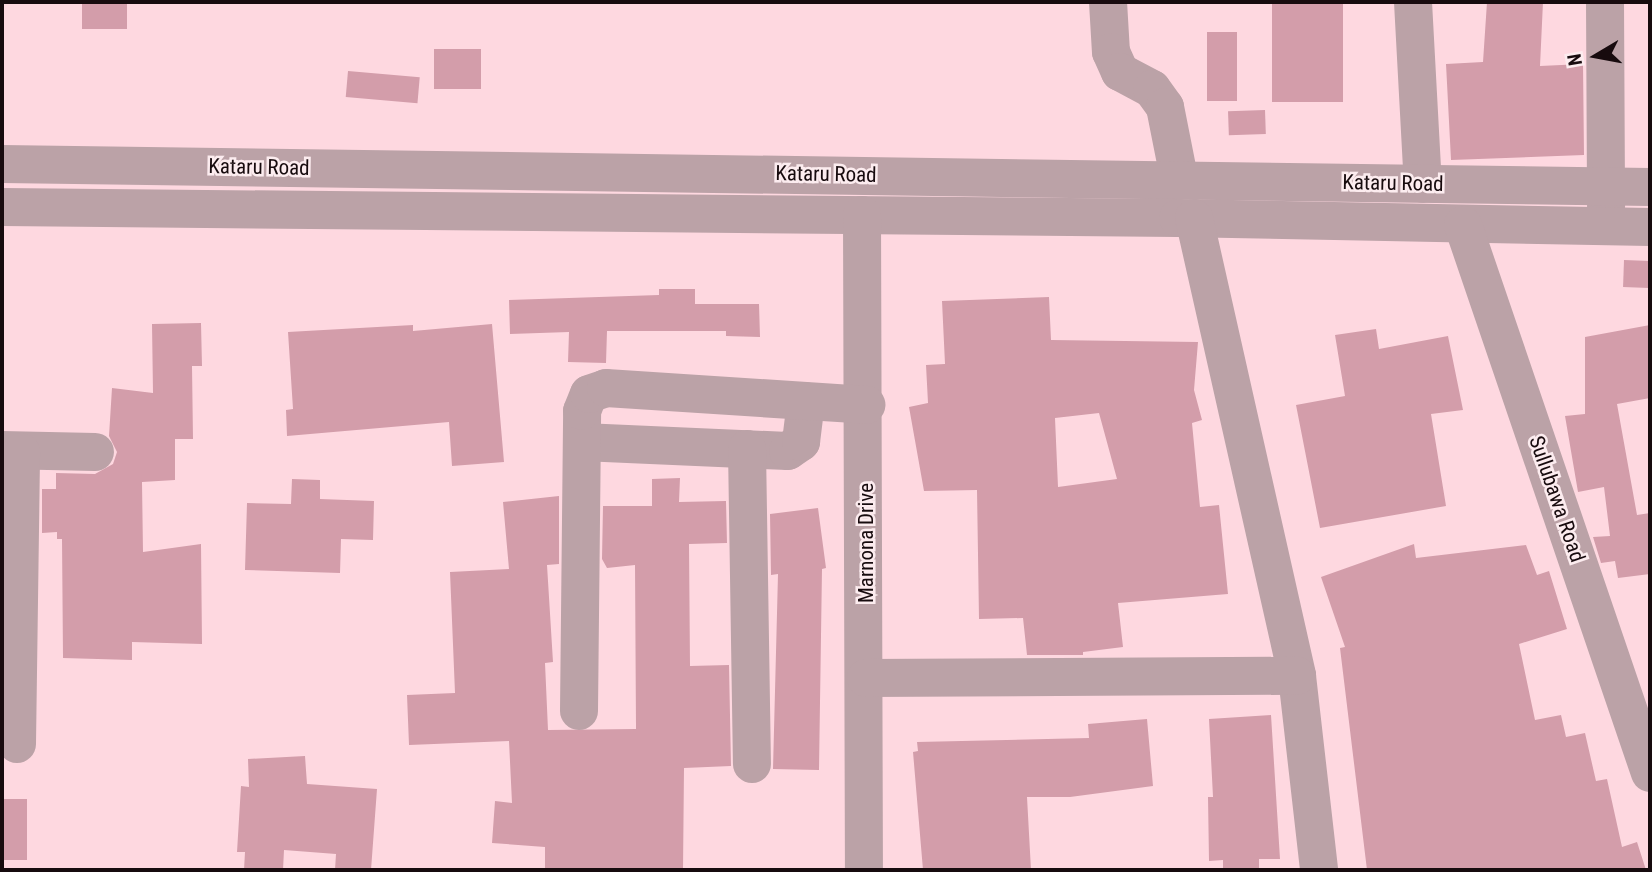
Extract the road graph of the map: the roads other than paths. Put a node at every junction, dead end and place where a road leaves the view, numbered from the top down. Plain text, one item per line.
1 (1108, 2) edge
2 (1413, 2) edge
3 (1605, 2) edge
4 (2, 164) edge
5 (1179, 178) junction
6 (1423, 184) junction
7 (1606, 186) junction
8 (1650, 187) edge
9 (2, 207) edge
10 (862, 215) junction
11 (1194, 218) junction
12 (1463, 225) junction
13 (1606, 226) junction
14 (1650, 227) edge
15 (704, 394) junction
16 (806, 401) junction
17 (866, 405) junction
18 (582, 442) junction
19 (701, 447) junction
20 (747, 449) junction
21 (12, 451) edge
22 (94, 452) dead end
23 (1297, 676) junction
24 (866, 678) junction
25 (579, 710) dead end
26 (17, 744) dead end
27 (752, 764) dead end
28 (1650, 773) edge
29 (864, 870) edge
30 (1319, 870) edge

1 - 5 street
2 - 6 street
3 - 7 street
4 - 5 street, Kataru Road
5 - 6 street, Kataru Road
6 - 7 street, Kataru Road
7 - 8 street, Kataru Road
7 - 13 street
9 - 10 street, Kataru Road
10 - 11 street, Kataru Road
10 - 17 street, Marnona Drive
11 - 12 street, Kataru Road
11 - 23 street
12 - 13 street, Kataru Road
12 - 28 street, Sullubawa Road
13 - 14 street, Kataru Road
15 - 16 street
15 - 18 street
15 - 19 street
16 - 17 street
16 - 20 street
17 - 24 street, Marnona Drive
18 - 19 street
18 - 25 street
19 - 20 street
20 - 27 street
21 - 22 street
21 - 26 street
23 - 24 street
23 - 30 street
24 - 29 street, Marnona Drive

